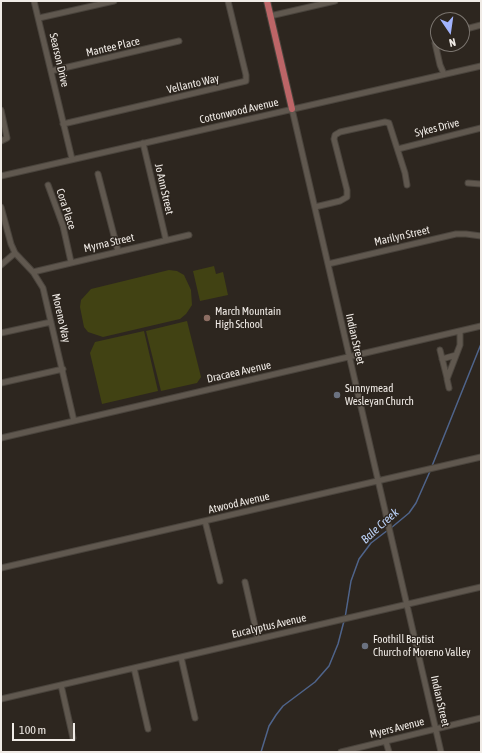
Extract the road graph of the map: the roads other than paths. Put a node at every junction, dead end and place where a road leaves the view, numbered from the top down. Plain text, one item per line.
1 (34, 1) edge
2 (114, 1) edge
3 (228, 1) edge
4 (267, 1) edge
5 (335, 1) edge
6 (270, 16) junction
7 (39, 18) junction
8 (481, 25) edge
9 (470, 28) edge
10 (179, 41) dead end
11 (437, 52) edge
12 (481, 66) edge
13 (51, 71) junction
14 (444, 74) junction
15 (1, 110) edge
16 (292, 110) junction
17 (63, 124) junction
18 (481, 128) edge
19 (1, 141) edge
20 (143, 143) junction
21 (398, 149) junction
22 (72, 159) junction
23 (98, 174) dead end
24 (1, 176) edge
25 (468, 184) dead end
26 (481, 184) edge
27 (48, 185) dead end
28 (407, 185) dead end
29 (1, 207) edge
30 (315, 207) junction
31 (189, 235) dead end
32 (481, 236) edge
33 (166, 240) junction
34 (118, 251) junction
35 (15, 253) junction
36 (71, 262) junction
37 (328, 264) junction
38 (1, 265) edge
39 (33, 272) junction
40 (51, 322) junction
41 (481, 326) edge
42 (460, 331) junction
43 (1, 333) edge
44 (440, 350) dead end
45 (456, 355) junction
46 (349, 357) junction
47 (442, 359) junction
48 (63, 369) junction
49 (447, 379) junction
50 (1, 383) edge
51 (449, 388) dead end
52 (74, 421) junction
53 (1, 438) edge
54 (481, 458) edge
55 (378, 481) junction
56 (205, 521) junction
57 (1, 568) edge
58 (220, 580) dead end
59 (245, 582) dead end
60 (481, 587) edge
61 (407, 604) junction
62 (258, 639) junction
63 (181, 657) junction
64 (134, 668) junction
65 (61, 685) junction
66 (1, 699) edge
67 (196, 718) dead end
68 (481, 718) edge
69 (148, 729) dead end
70 (436, 729) junction
71 (73, 738) dead end
72 (386, 742) junction
73 (341, 752) edge
74 (389, 752) edge
75 (441, 752) edge

1 - 7 street, Searson Drive
2 - 7 street
3 - 17 street, Vellanto Way
4 - 6 main road, Indian Street
5 - 6 street
6 - 16 main road, Indian Street
7 - 13 street, Searson Drive
8 - 9 street
10 - 13 street, Mantee Place
11 - 14 street
12 - 14 street, Cottonwood Avenue
13 - 17 street, Searson Drive
14 - 16 street, Cottonwood Avenue
15 - 19 street
16 - 20 street, Cottonwood Avenue
16 - 30 street, Indian Street
17 - 22 street, Searson Drive
18 - 21 street, Sykes Drive
20 - 22 street, Cottonwood Avenue
20 - 33 street, Jo Ann Street
21 - 28 street
21 - 30 street
22 - 24 street, Cottonwood Avenue
23 - 34 street
25 - 26 street
27 - 36 street, Cora Place
29 - 35 street, Moreno Way
30 - 37 street, Indian Street
31 - 33 street, Myrna Street
32 - 37 street, Marilyn Street
33 - 34 street, Myrna Street
34 - 36 street, Myrna Street
35 - 38 street
35 - 39 street, Moreno Way
36 - 39 street, Myrna Street
37 - 46 street, Indian Street
39 - 40 street, Moreno Way
40 - 43 street
40 - 48 street, Moreno Way
41 - 42 street, Dracaea Avenue
42 - 45 street
42 - 46 street, Dracaea Avenue
44 - 47 street
45 - 47 street
45 - 49 street
46 - 52 street, Dracaea Avenue
46 - 55 street, Indian Street
47 - 49 street
48 - 50 street
48 - 52 street, Moreno Way
49 - 51 street
52 - 53 street, Dracaea Avenue
54 - 55 street, Atwood Avenue
55 - 56 street, Atwood Avenue
55 - 61 street, Indian Street
56 - 57 street, Atwood Avenue
56 - 58 street
59 - 62 street
60 - 61 street, Eucalyptus Avenue
61 - 62 street, Eucalyptus Avenue
61 - 70 street, Indian Street
62 - 63 street, Eucalyptus Avenue
63 - 64 street, Eucalyptus Avenue
63 - 67 street
64 - 65 street, Eucalyptus Avenue
64 - 69 street
65 - 66 street, Eucalyptus Avenue
65 - 71 street
68 - 70 street, Myers Avenue
70 - 72 street, Myers Avenue
70 - 75 street, Indian Street
72 - 73 street, Myers Avenue
72 - 74 street

